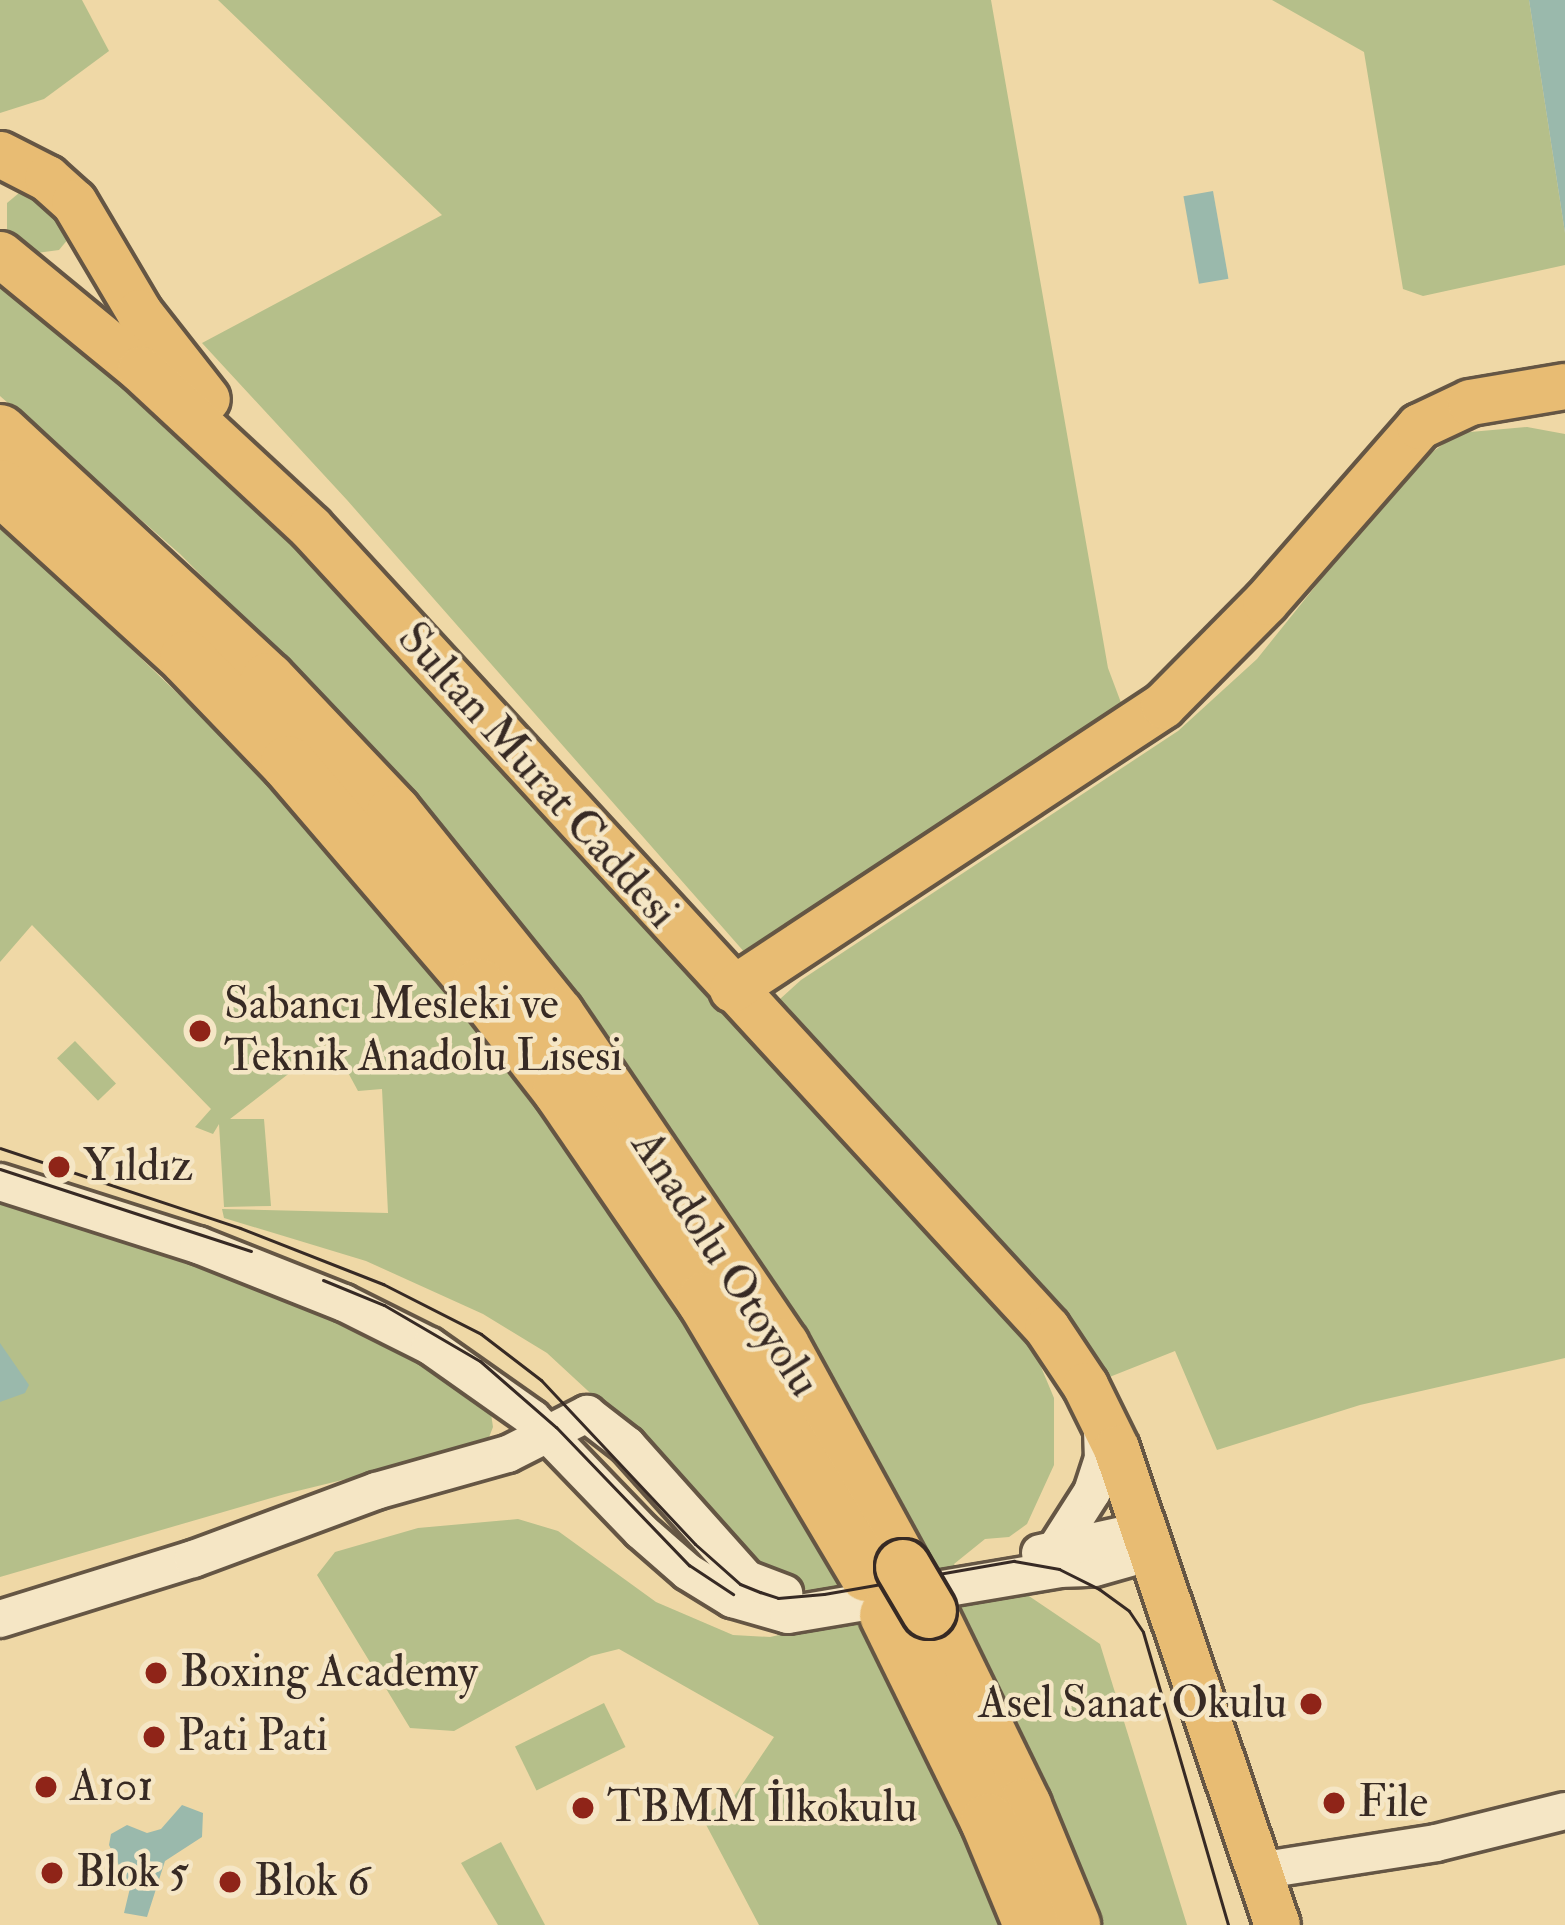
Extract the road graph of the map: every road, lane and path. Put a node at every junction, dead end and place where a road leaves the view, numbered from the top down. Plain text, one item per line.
1 (11, 170) edge
2 (95, 231) junction
3 (14, 265) edge
4 (1565, 386) edge
5 (0, 432) edge
6 (0, 487) edge
7 (310, 527) junction
8 (732, 989) junction
9 (0, 1182) edge
10 (478, 1377) junction
11 (1102, 1420) junction
12 (548, 1433) junction
13 (473, 1463) junction
14 (579, 1463) junction
15 (341, 1505) junction
16 (1055, 1550) junction
17 (1150, 1558) junction
18 (896, 1592) junction
19 (0, 1619) edge
20 (1565, 1811) edge
21 (1258, 1871) junction
22 (1031, 1925) edge
23 (1073, 1925) edge
24 (1277, 1925) edge

1 - 2 main road
2 - 3 main road
2 - 7 main road
3 - 7 main road, Sultan Murat Caddesi
4 - 8 main road
5 - 18 highway, Anadolu Otoyolu
6 - 18 highway, Anadolu Otoyolu
7 - 8 main road, Sultan Murat Caddesi
8 - 11 main road, Sultan Murat Caddesi
9 - 10 street
10 - 12 street
10 - 13 street
11 - 16 street
11 - 17 main road, Sultan Murat Caddesi
12 - 13 street
12 - 14 street
12 - 16 street
13 - 15 street
14 - 15 street
14 - 17 street
15 - 19 street
16 - 17 street
17 - 21 main road, Sultan Murat Caddesi
18 - 22 highway, Anadolu Otoyolu
18 - 23 highway, Anadolu Otoyolu
20 - 21 street
21 - 24 main road

